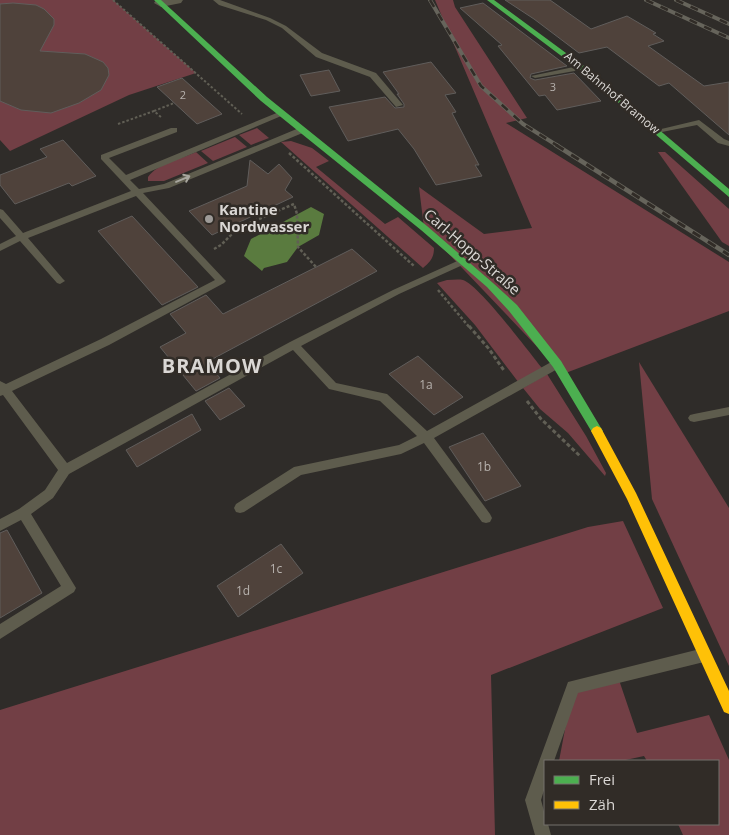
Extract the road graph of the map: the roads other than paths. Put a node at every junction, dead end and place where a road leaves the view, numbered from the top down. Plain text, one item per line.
1 (176, 0) edge
2 (216, 0) edge
3 (490, 0) edge
4 (159, 2) edge
5 (583, 67) junction
6 (535, 76) dead end
7 (399, 106) dead end
8 (282, 114) junction
9 (174, 130) dead end
10 (302, 130) junction
11 (657, 131) junction
12 (729, 144) edge
13 (124, 179) junction
14 (137, 192) junction
15 (729, 194) edge
16 (0, 212) edge
17 (21, 237) junction
18 (0, 248) edge
19 (464, 262) junction
20 (60, 281) dead end
21 (294, 345) junction
22 (557, 364) junction
23 (1, 388) edge
24 (729, 411) edge
25 (694, 418) dead end
26 (426, 437) junction
27 (65, 470) junction
28 (240, 508) dead end
29 (22, 513) junction
30 (486, 518) dead end
31 (0, 525) edge
32 (0, 632) edge
33 (705, 654) junction
34 (729, 707) edge
35 (547, 760) edge
36 (544, 770) edge
37 (543, 835) edge

1 - 4 street
2 - 7 lane
3 - 5 street, Am Bahnhof Bramow
4 - 8 street, Carl-Hopp-Straße
5 - 6 lane
5 - 11 street, Am Bahnhof Bramow
8 - 10 street, Carl-Hopp-Straße
8 - 13 lane
9 - 13 lane
14 -> 10 lane
10 - 19 street, Carl-Hopp-Straße
11 - 12 lane
11 - 15 street, Am Bahnhof Bramow
13 - 14 lane
14 - 17 lane
14 - 23 lane
16 - 17 lane
17 - 18 lane
17 - 20 lane
19 - 21 lane
19 - 22 street, Carl-Hopp-Straße
21 - 26 lane
21 - 27 lane
22 - 26 lane
22 - 33 street, Carl-Hopp-Straße
23 - 27 lane
24 - 25 lane
26 - 28 lane
26 - 30 lane
27 - 29 lane
29 - 31 lane
29 - 32 lane
33 - 34 street, Carl-Hopp-Straße
33 - 35 lane
36 - 37 lane

